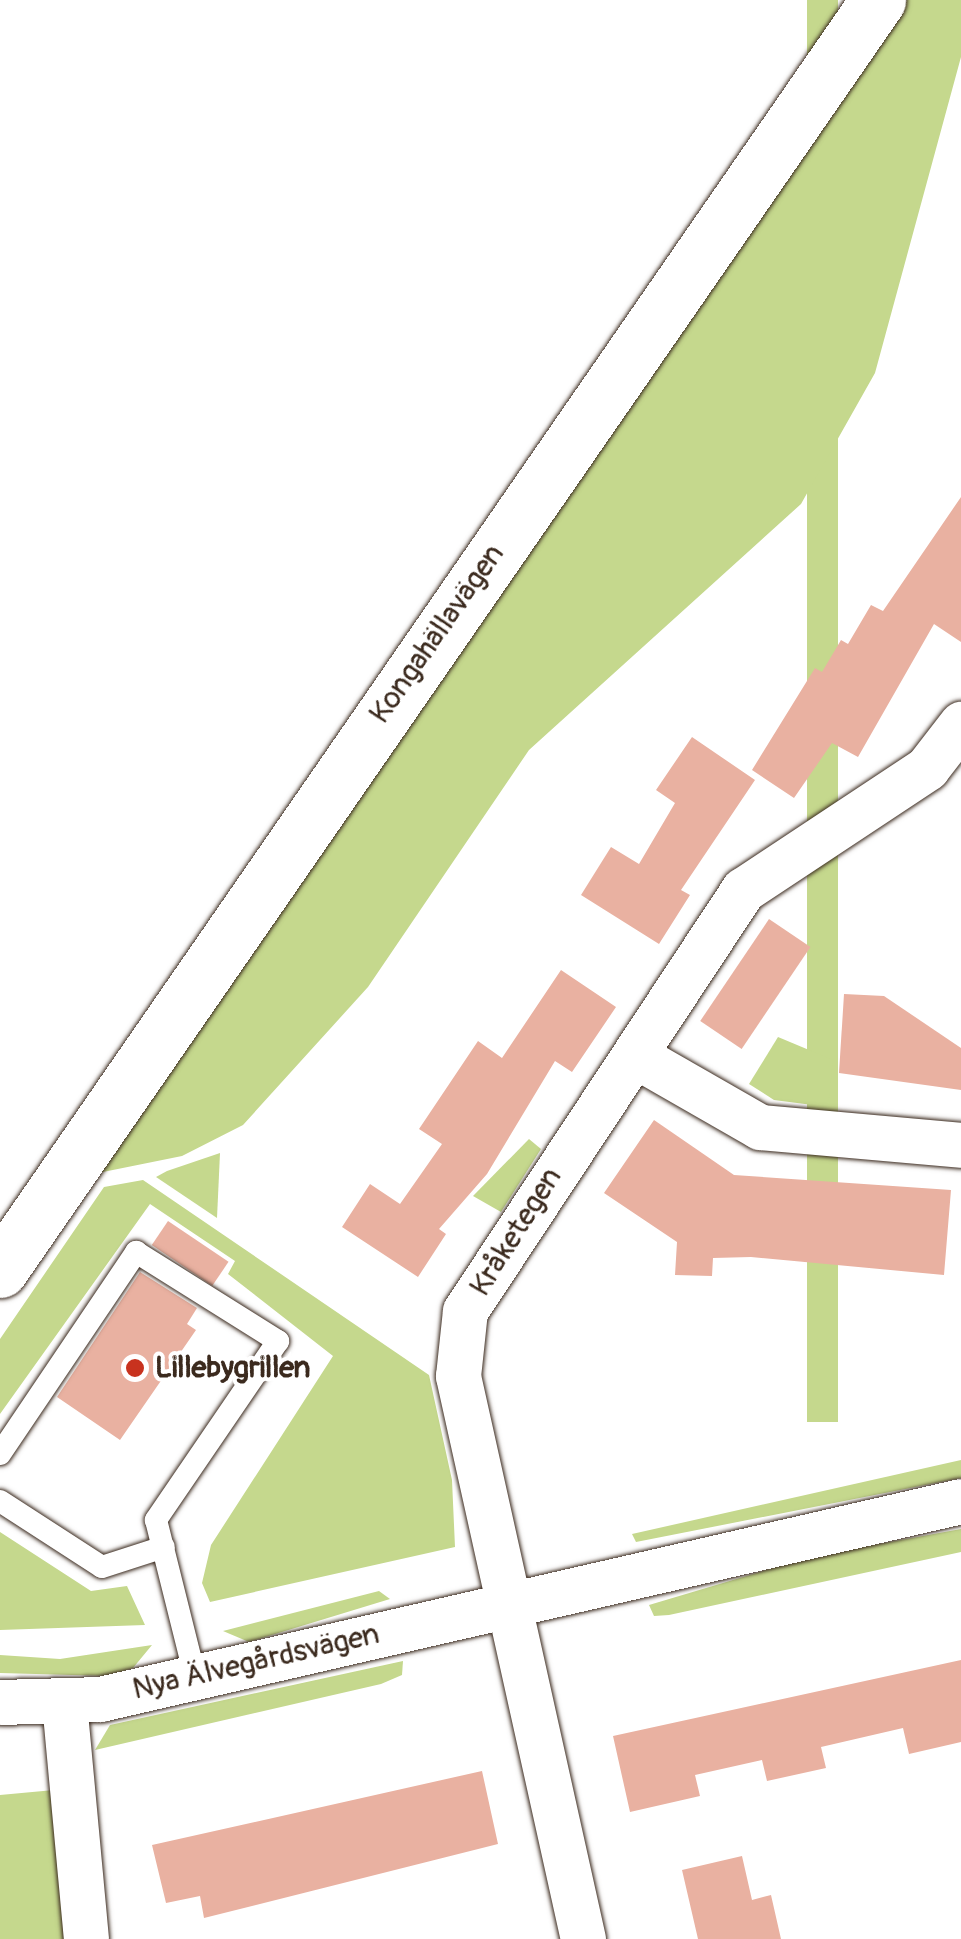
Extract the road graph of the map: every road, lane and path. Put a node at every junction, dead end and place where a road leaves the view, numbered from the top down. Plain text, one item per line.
1 (878, 0) edge
2 (961, 724) edge
3 (636, 1056) junction
4 (961, 1145) edge
5 (0, 1270) edge
6 (0, 1454) edge
7 (0, 1501) edge
8 (961, 1502) edge
9 (164, 1547) junction
10 (510, 1604) junction
11 (196, 1677) junction
12 (0, 1702) edge
13 (64, 1702) junction
14 (86, 1939) edge
15 (583, 1939) edge

1 - 5 street, Kongahällavägen
2 - 3 street, Kråketegen
3 - 4 street
3 - 10 street, Kråketegen
6 - 9 lane
7 - 9 lane
8 - 10 street, Nya Älvegårdsvägen
9 - 11 lane
10 - 11 street, Nya Älvegårdsvägen
10 - 15 street
11 - 13 street, Nya Älvegårdsvägen
12 - 13 street, Nya Älvegårdsvägen
13 - 14 street

